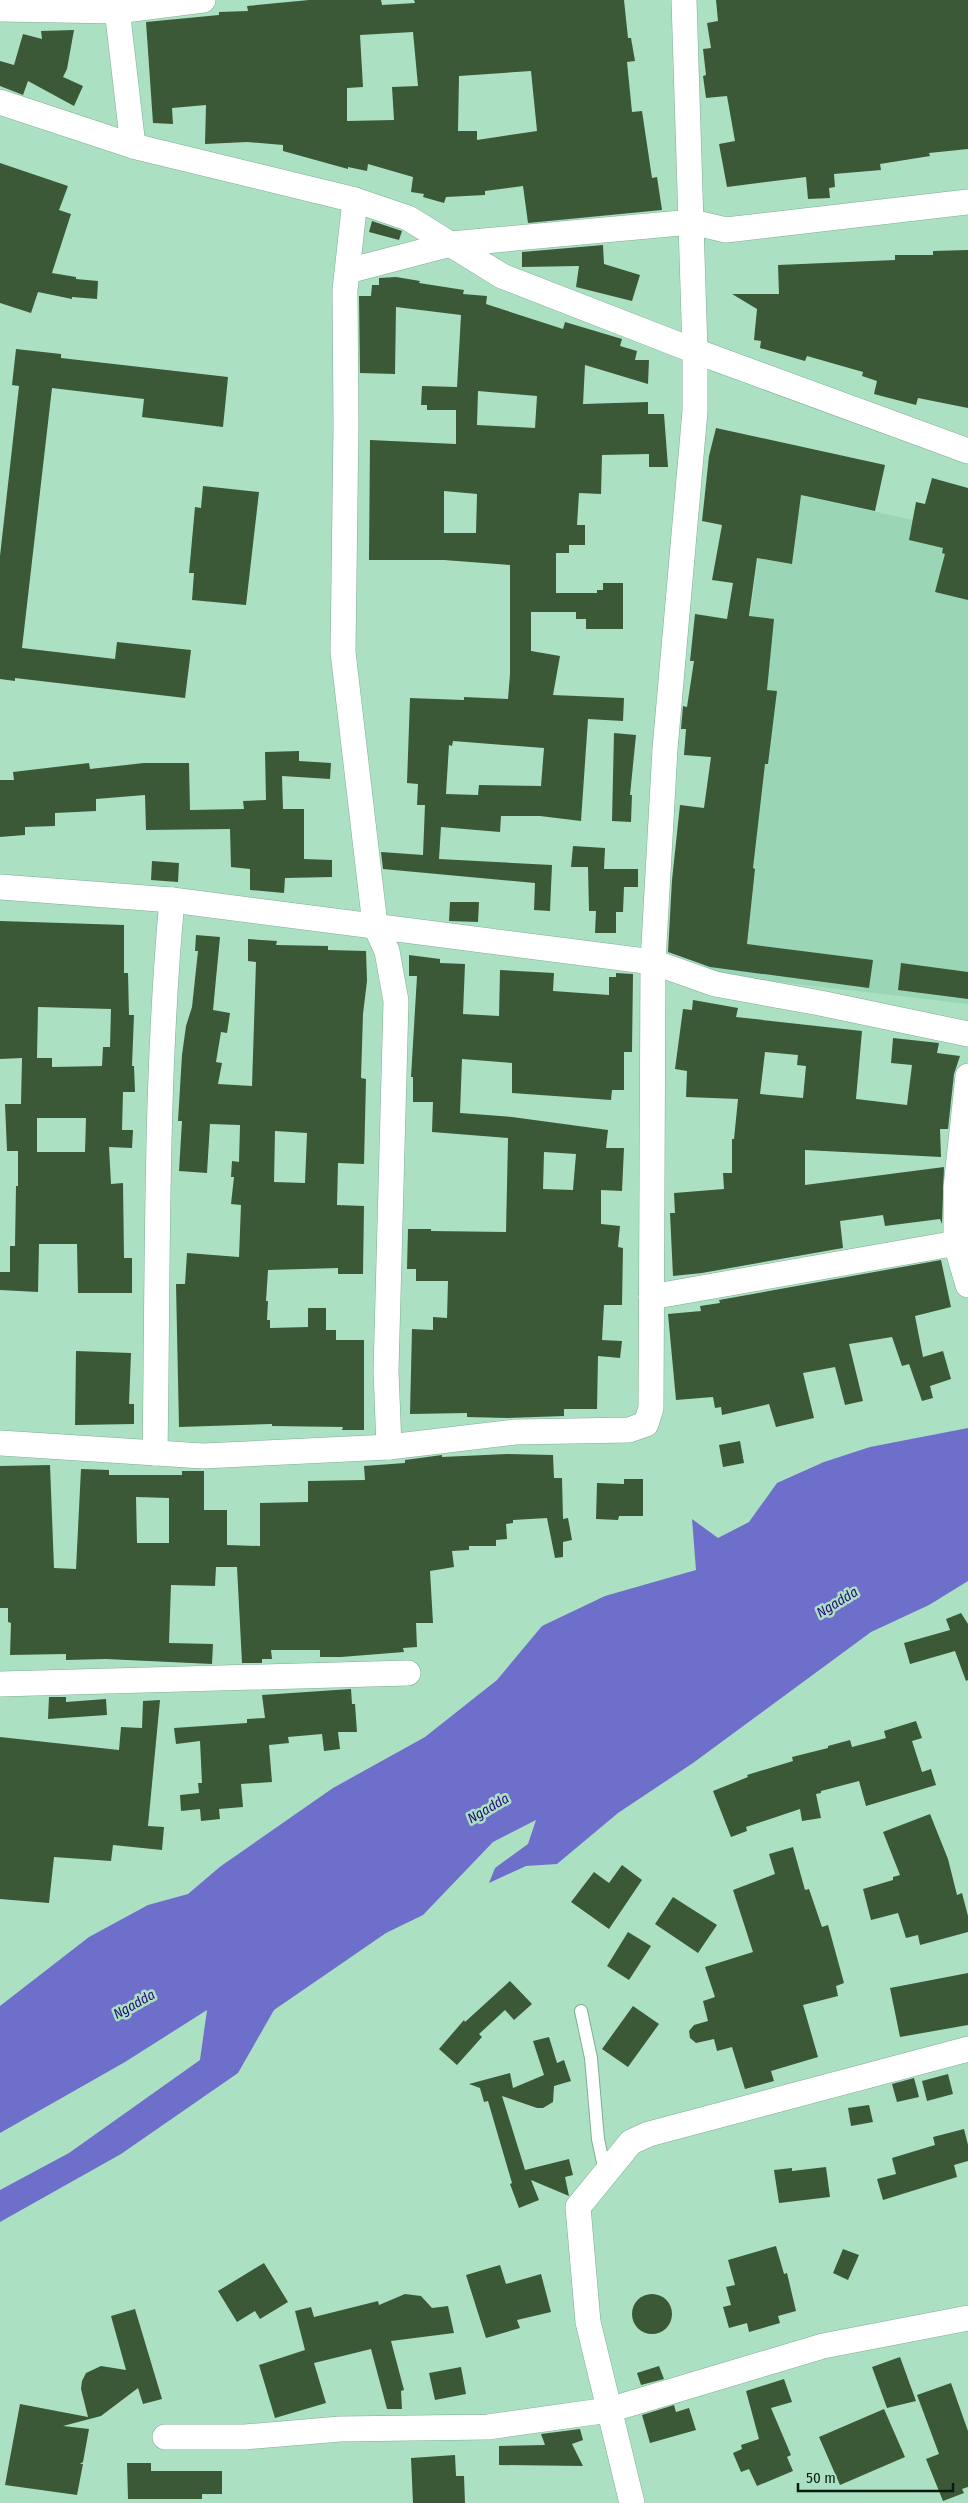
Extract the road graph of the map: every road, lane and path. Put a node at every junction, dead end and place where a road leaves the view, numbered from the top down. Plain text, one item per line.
1 (202, 0) edge
2 (684, 0) edge
3 (117, 5) edge
4 (0, 9) edge
5 (0, 102) edge
6 (134, 146) junction
7 (355, 200) junction
8 (968, 202) edge
9 (692, 222) junction
10 (451, 244) junction
11 (348, 271) junction
12 (695, 351) junction
13 (968, 451) edge
14 (0, 887) edge
15 (172, 900) junction
16 (375, 925) junction
17 (653, 962) junction
18 (968, 1034) edge
19 (968, 1076) edge
20 (962, 1243) edge
21 (968, 1285) edge
22 (651, 1297) junction
23 (0, 1443) edge
24 (390, 1447) junction
25 (155, 1453) junction
26 (408, 1673) dead end
27 (0, 1684) edge
28 (581, 2011) dead end
29 (968, 2049) edge
30 (605, 2172) junction
31 (968, 2318) edge
32 (609, 2410) junction
33 (165, 2437) dead end
34 (632, 2503) edge

1 - 3 street
2 - 9 street
3 - 4 street
3 - 6 street
5 - 6 street
6 - 7 street
7 - 10 street
7 - 11 street
8 - 9 street
9 - 10 street
9 - 12 street
10 - 11 street
10 - 12 street
11 - 16 street
12 - 13 street
12 - 17 street
14 - 15 street
15 - 16 street
15 - 25 street
16 - 17 street
16 - 24 street
17 - 18 street
17 - 22 street
19 - 20 street
20 - 21 street
20 - 22 street
22 - 24 street
23 - 25 street
24 - 25 street
26 - 27 street
28 - 30 lane
29 - 30 street
30 - 32 street
31 - 32 street
32 - 33 street
32 - 34 street

